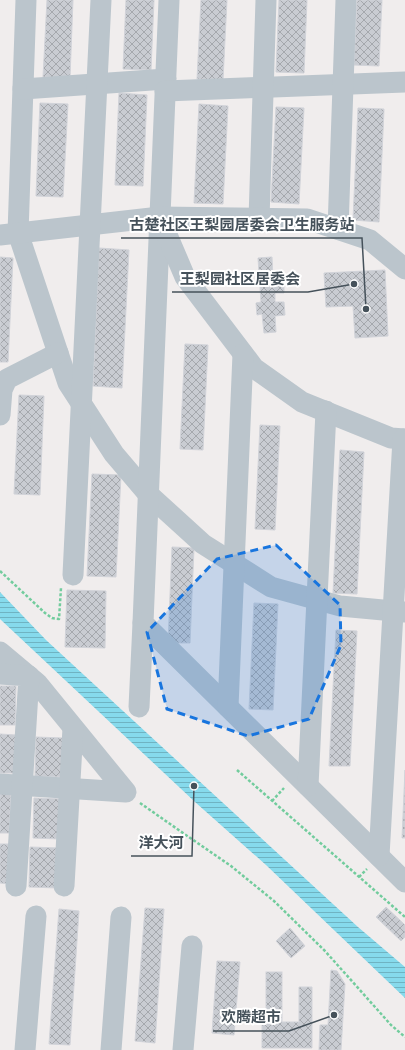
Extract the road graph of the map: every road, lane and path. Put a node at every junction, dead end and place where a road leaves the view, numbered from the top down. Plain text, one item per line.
1 (26, 0) edge
2 (101, 0) edge
3 (169, 0) edge
4 (266, 0) edge
5 (346, 0) edge
6 (405, 82) edge
7 (97, 84) junction
8 (343, 84) junction
9 (165, 85) junction
10 (264, 87) junction
11 (23, 89) junction
12 (160, 217) junction
13 (259, 218) junction
14 (90, 225) junction
15 (338, 229) junction
16 (9, 234) edge
17 (405, 269) edge
18 (58, 353) junction
19 (243, 354) junction
20 (3, 378) edge
21 (81, 404) junction
22 (326, 411) junction
23 (0, 415) edge
24 (404, 439) edge
25 (148, 494) junction
26 (234, 564) junction
27 (0, 572) edge
28 (73, 575) joint
29 (317, 599) junction
30 (399, 612) edge
31 (142, 623) junction
32 (0, 652) edge
33 (0, 674) edge
34 (28, 676) junction
35 (139, 707) dead end
36 (228, 707) junction
37 (73, 728) junction
38 (237, 770) dead end
39 (0, 784) edge
40 (22, 785) junction
41 (308, 786) junction
42 (70, 788) junction
43 (126, 792) junction
44 (379, 856) junction
45 (405, 882) edge
46 (16, 886) dead end
47 (64, 886) dead end
48 (36, 916) dead end
49 (121, 917) dead end
50 (405, 917) edge
51 (192, 946) dead end
52 (405, 1037) edge
53 (25, 1050) edge
54 (111, 1050) edge
55 (183, 1050) edge

1 - 11 lane
2 - 7 lane
3 - 9 lane
4 - 10 lane
5 - 8 lane
6 - 8 lane
7 - 9 lane
7 - 11 lane
7 - 14 lane
8 - 10 lane
8 - 15 lane
9 - 10 lane
9 - 12 lane
10 - 13 lane
11 - 16 lane
12 - 13 lane
12 - 14 lane
12 - 19 lane
12 - 25 lane
13 - 15 lane
14 - 16 lane
14 - 21 lane
15 - 17 lane
16 - 18 lane
18 - 20 lane
18 - 21 lane
19 - 22 lane
19 - 26 lane
20 - 23 lane
21 - 25 lane
21 - 28 lane
22 - 24 lane
22 - 29 lane
24 - 30 lane
25 - 26 lane
25 - 31 lane
26 - 29 lane
26 - 36 lane
27 - 28 path
29 - 30 lane
29 - 41 lane
30 - 44 lane
31 - 35 lane
31 - 36 lane
32 - 34 lane
33 - 34 lane
34 - 37 lane
34 - 40 lane
36 - 41 lane
37 - 42 lane
37 - 43 lane
38 - 50 path
39 - 40 lane
40 - 42 lane
40 - 46 lane
41 - 44 lane
42 - 43 lane
42 - 47 lane
43 - 52 path
44 - 45 lane
48 - 53 lane
49 - 54 lane
51 - 55 lane

